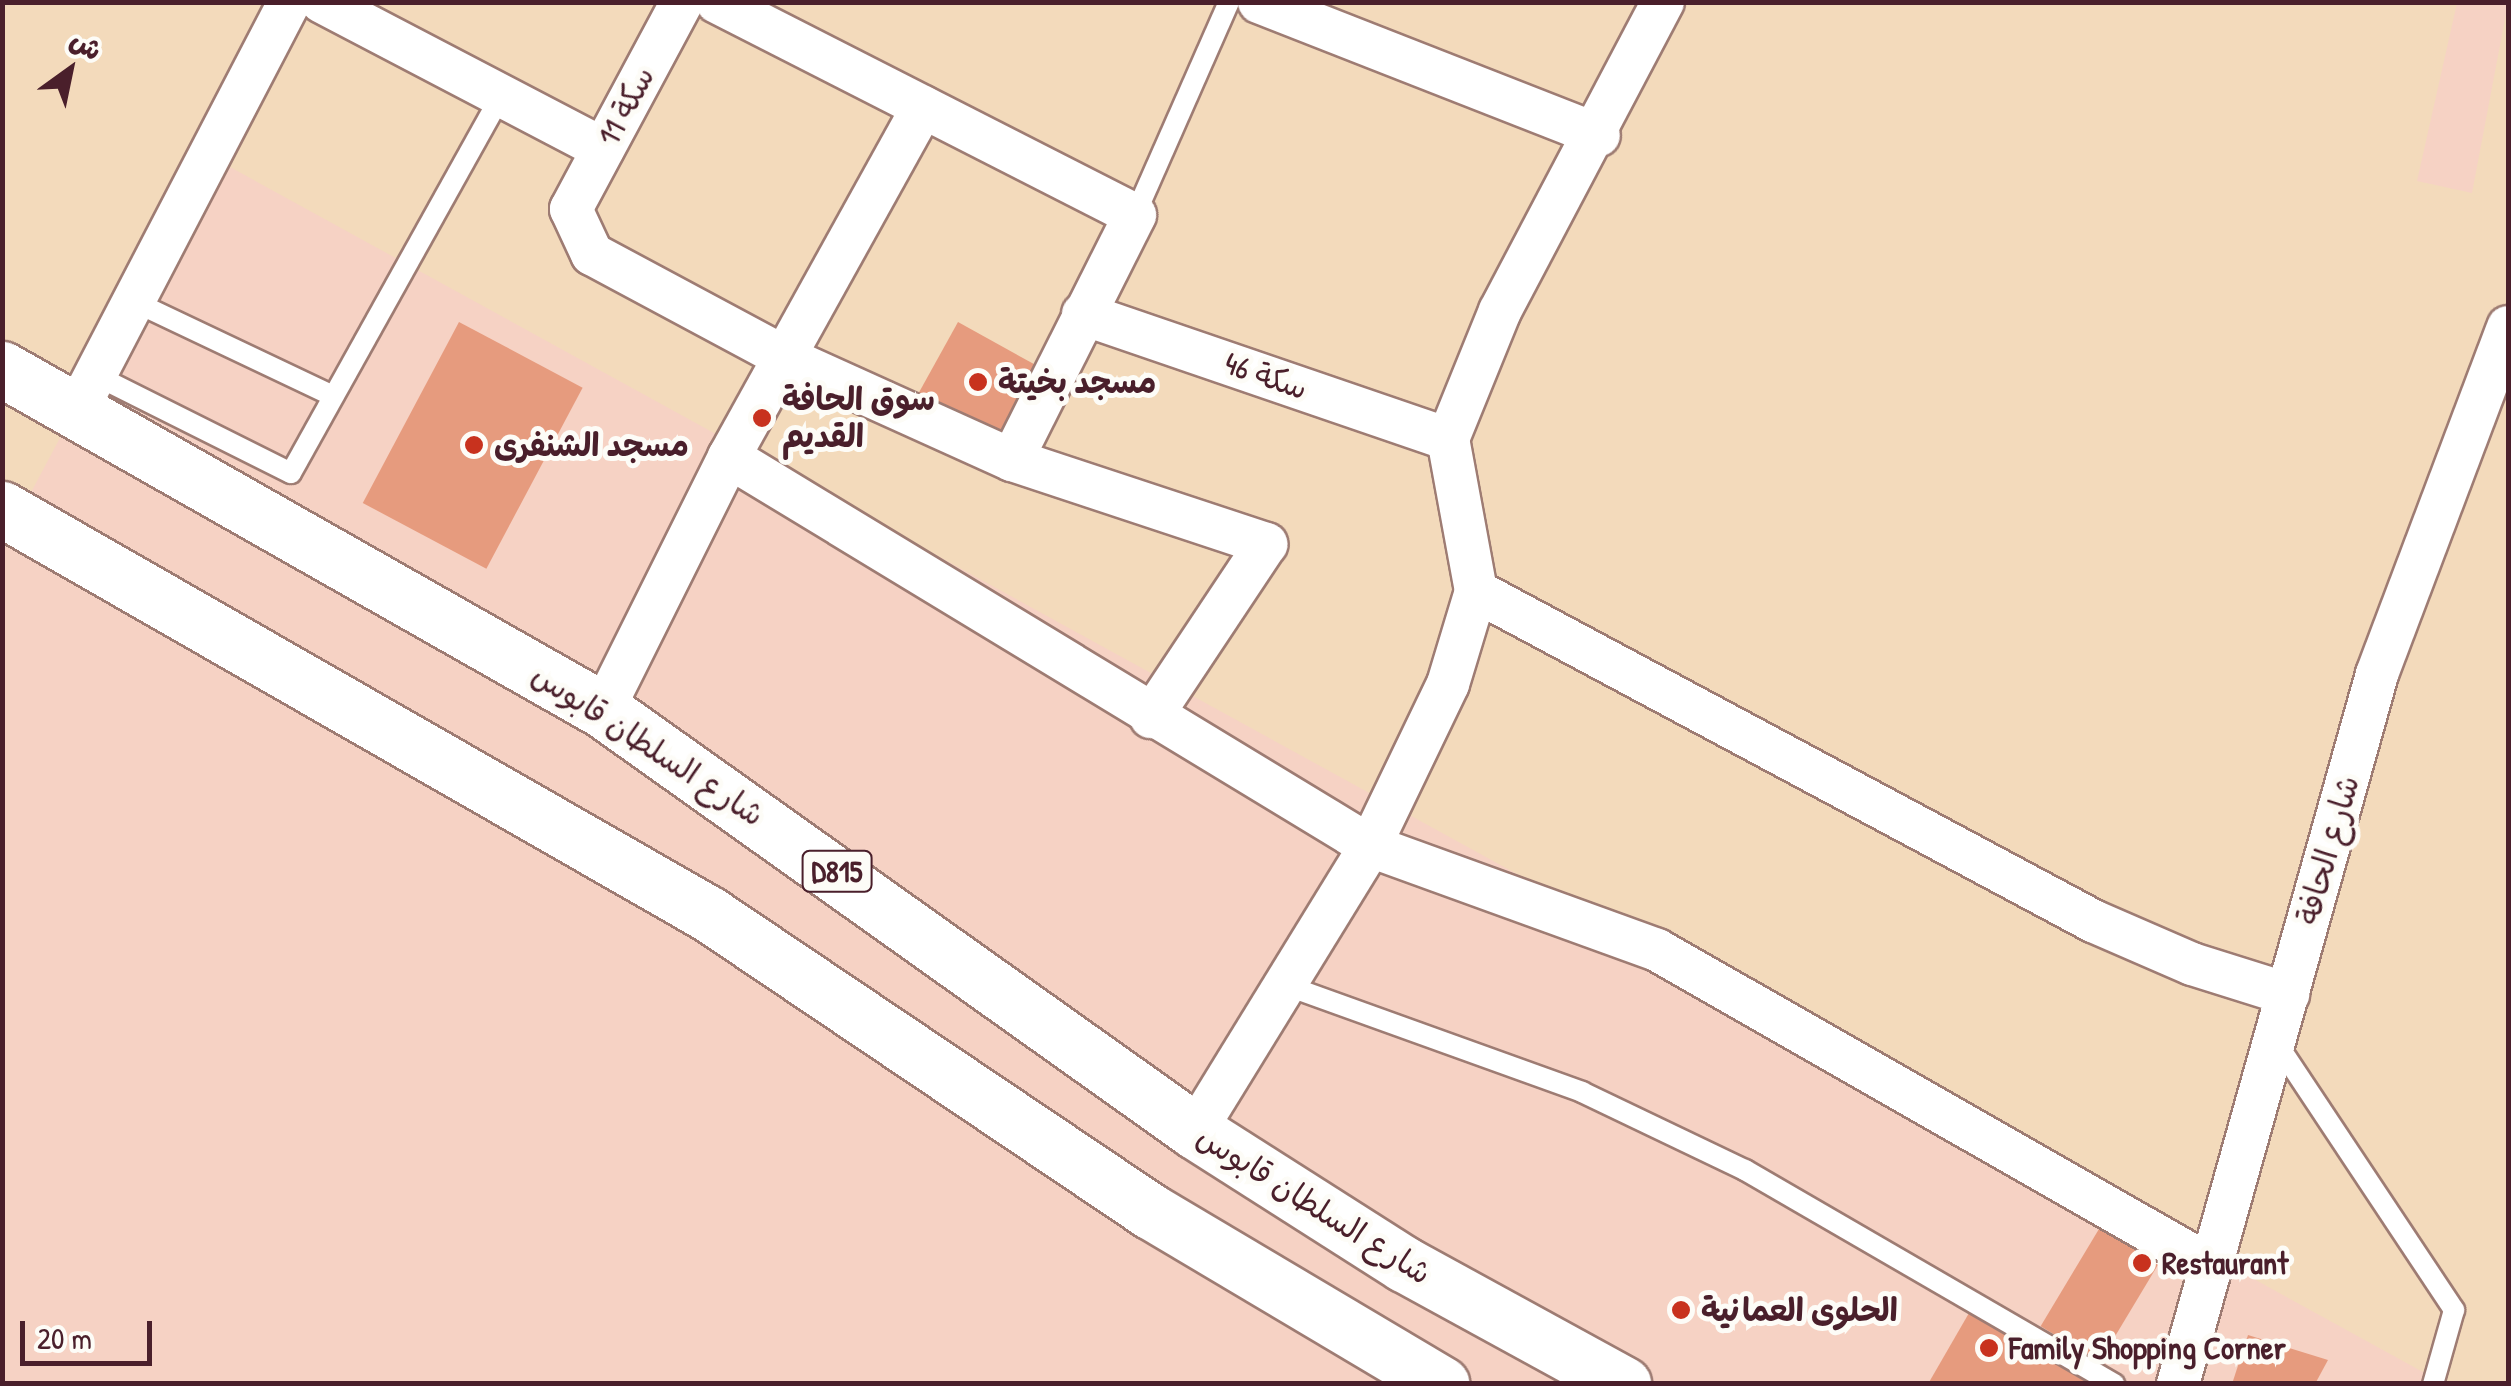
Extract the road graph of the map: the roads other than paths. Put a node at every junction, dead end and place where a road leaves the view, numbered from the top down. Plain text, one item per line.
1 (289, 2) edge
2 (322, 2) edge
3 (682, 2) edge
4 (717, 2) edge
5 (1230, 2) edge
6 (1259, 2) edge
7 (1664, 2) edge
8 (500, 96) junction
9 (923, 106) junction
10 (1599, 135) junction
11 (603, 149) junction
12 (1135, 215) junction
13 (135, 302) junction
14 (1083, 314) junction
15 (2508, 327) edge
16 (784, 357) junction
17 (2, 369) edge
18 (86, 392) junction
19 (332, 395) junction
20 (1448, 439) junction
21 (729, 457) junction
22 (1012, 460) junction
23 (2, 509) edge
24 (1476, 591) junction
25 (603, 710) junction
26 (1150, 717) junction
27 (1370, 846) junction
28 (1288, 986) junction
29 (2288, 994) junction
30 (2275, 1041) junction
31 (1196, 1131) junction
32 (2212, 1267) junction
33 (1441, 1384) edge
34 (1623, 1384) edge
35 (2114, 1384) edge
36 (2178, 1384) edge
37 (2433, 1384) edge

1 - 13 street
2 - 8 street
3 - 11 street, سكة 11
4 - 9 street
5 - 12 lane
6 - 10 street
7 - 10 street
8 - 11 street
8 - 19 lane
9 - 12 street
9 - 16 street
10 - 20 street
11 - 16 street, سكة 11
12 - 14 street
13 - 18 street
13 - 19 lane
14 - 20 street, سكة 46
14 - 22 street
15 - 29 street, شارع الحافة
16 - 21 street
16 - 22 street
17 - 18 main road, شارع السلطان قابوس / D815
18 - 19 lane
18 - 25 main road, شارع السلطان قابوس / D815
20 - 24 street
21 - 25 street
21 - 26 street
22 - 26 street
23 - 33 main road
24 - 27 street
24 - 29 street
25 - 31 main road, شارع السلطان قابوس / D815
26 - 27 street
27 - 28 street
27 - 32 street
28 - 31 street
28 - 35 lane
29 - 30 street, شارع الحافة
30 - 32 street, شارع الحافة
30 - 37 lane
31 - 34 main road, شارع السلطان قابوس / D815
32 - 36 street, شارع الحافة

